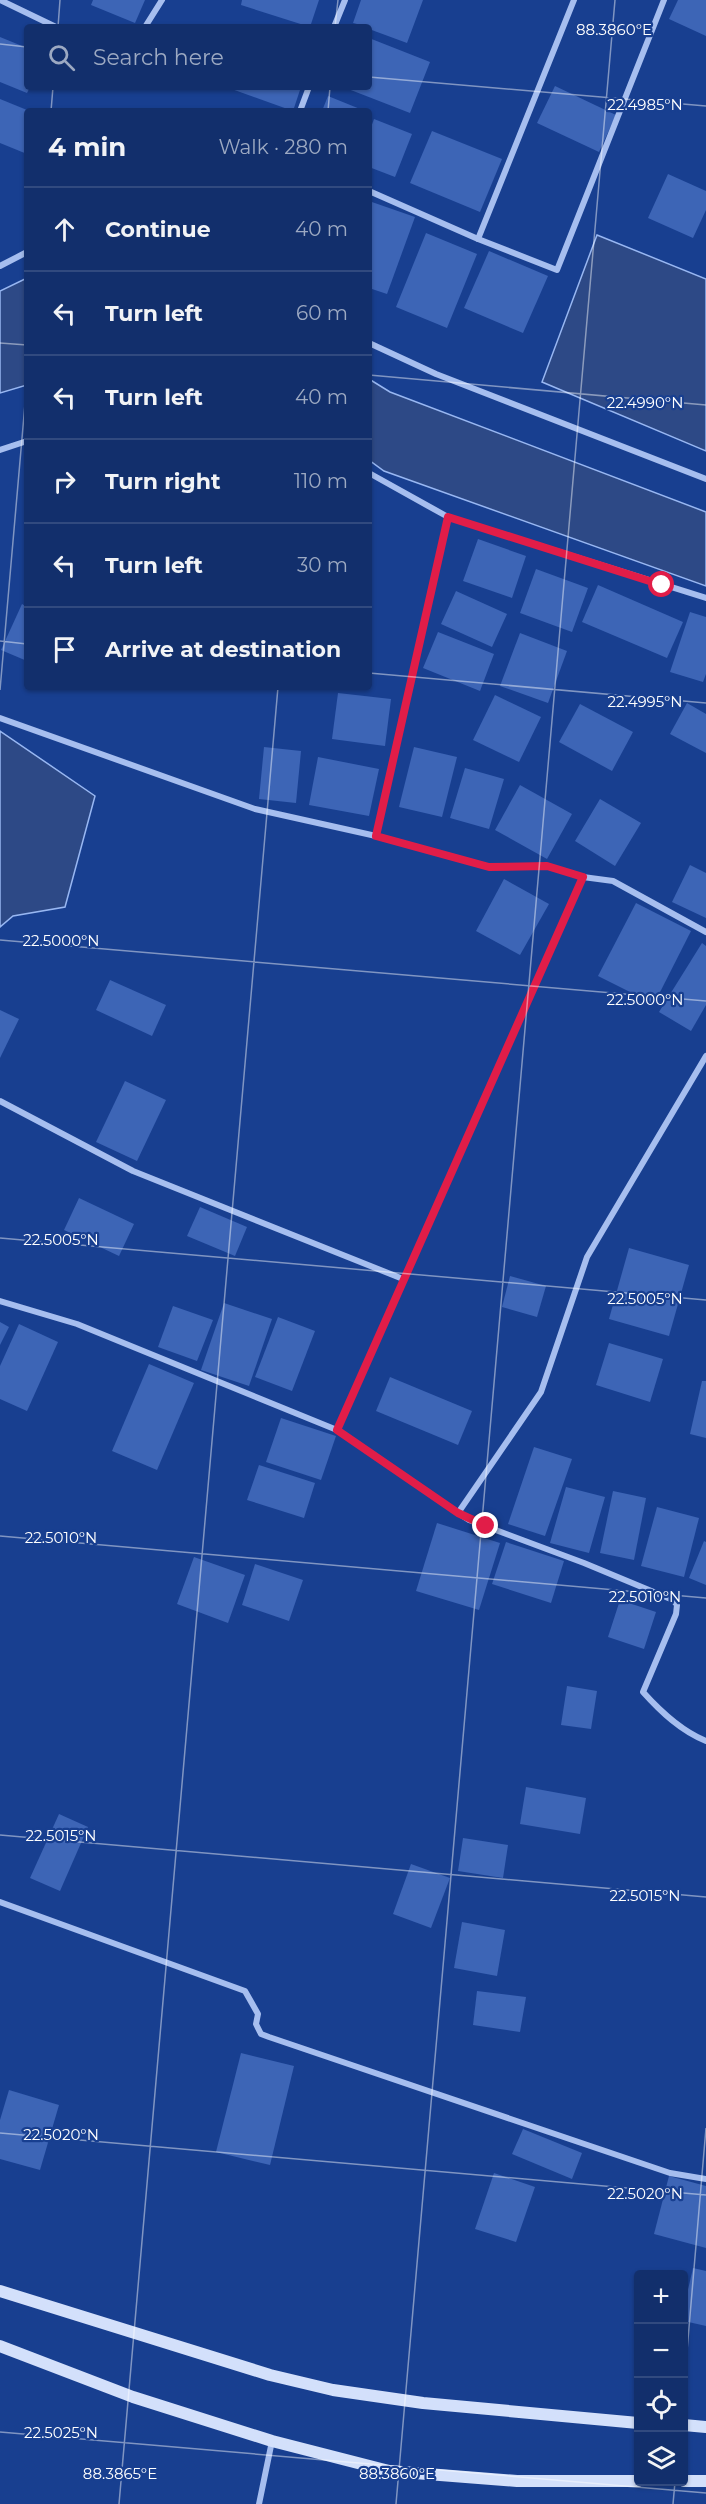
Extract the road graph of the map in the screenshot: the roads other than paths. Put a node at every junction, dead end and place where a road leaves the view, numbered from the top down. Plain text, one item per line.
1 (0, 0) edge
2 (162, 0) edge
3 (345, 0) edge
4 (574, 0) edge
5 (664, 0) edge
6 (50, 24) edge
7 (147, 24) edge
8 (335, 24) edge
9 (308, 90) edge
10 (301, 108) edge
11 (372, 192) edge
12 (478, 239) junction
13 (24, 253) edge
14 (0, 266) edge
15 (372, 344) edge
16 (24, 442) edge
17 (0, 450) edge
18 (372, 475) edge
19 (706, 479) edge
20 (448, 517) junction
21 (706, 598) edge
22 (0, 718) edge
23 (376, 836) junction
24 (583, 877) junction
25 (706, 932) edge
26 (706, 1056) edge
27 (0, 1101) edge
28 (403, 1279) junction
29 (0, 1301) edge
30 (337, 1430) junction
31 (458, 1513) junction
32 (706, 1741) edge
33 (0, 1902) edge
34 (706, 2179) edge
35 (0, 2291) edge
36 (0, 2346) edge
37 (634, 2423) edge
38 (688, 2426) edge
39 (706, 2427) edge
40 (272, 2441) junction
41 (634, 2481) edge
42 (688, 2481) edge
43 (706, 2481) edge
44 (259, 2504) edge

1 - 6 street
2 - 7 street
3 - 8 street
4 - 12 street
5 - 12 street
9 - 10 street
11 - 12 street
13 - 14 street
15 - 19 street
16 - 17 street
18 - 20 street
20 - 21 street
20 - 23 street
22 - 23 street
23 - 24 street
24 - 25 street
24 - 28 street
26 - 31 street
27 - 28 street
28 - 30 street
29 - 30 street
30 - 31 street
31 - 32 street
33 - 34 street
35 - 37 main road
36 - 40 main road
38 - 39 main road
40 - 41 main road
40 - 44 street
42 - 43 main road

